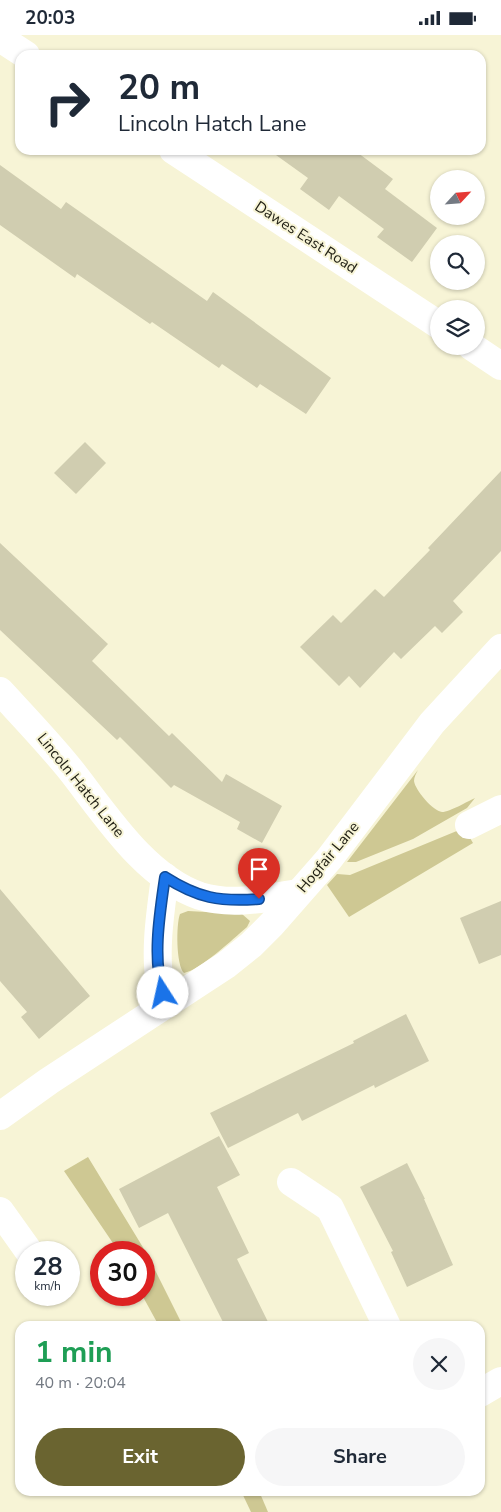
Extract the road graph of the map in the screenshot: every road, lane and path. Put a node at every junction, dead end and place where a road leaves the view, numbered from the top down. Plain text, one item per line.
1 (0, 39) edge
2 (18, 50) edge
3 (181, 155) edge
4 (430, 319) edge
5 (484, 355) edge
6 (501, 366) edge
7 (501, 648) edge
8 (0, 691) edge
9 (501, 809) edge
10 (469, 825) dead end
11 (165, 877) junction
12 (298, 893) junction
13 (167, 1004) junction
14 (0, 1115) edge
15 (291, 1182) dead end
16 (0, 1211) edge
17 (21, 1241) edge
18 (385, 1321) edge
19 (501, 1381) edge
20 (485, 1390) edge

1 - 2 street
3 - 4 street, Dawes East Road
5 - 6 street
7 - 12 street, Hogfair Lane
8 - 11 street, Lincoln Hatch Lane
9 - 10 street
11 - 12 street, Lincoln Hatch Lane
11 - 13 street
12 - 13 street, Hogfair Lane
13 - 14 street, Hogfair Lane
15 - 18 street
16 - 17 street
19 - 20 street

